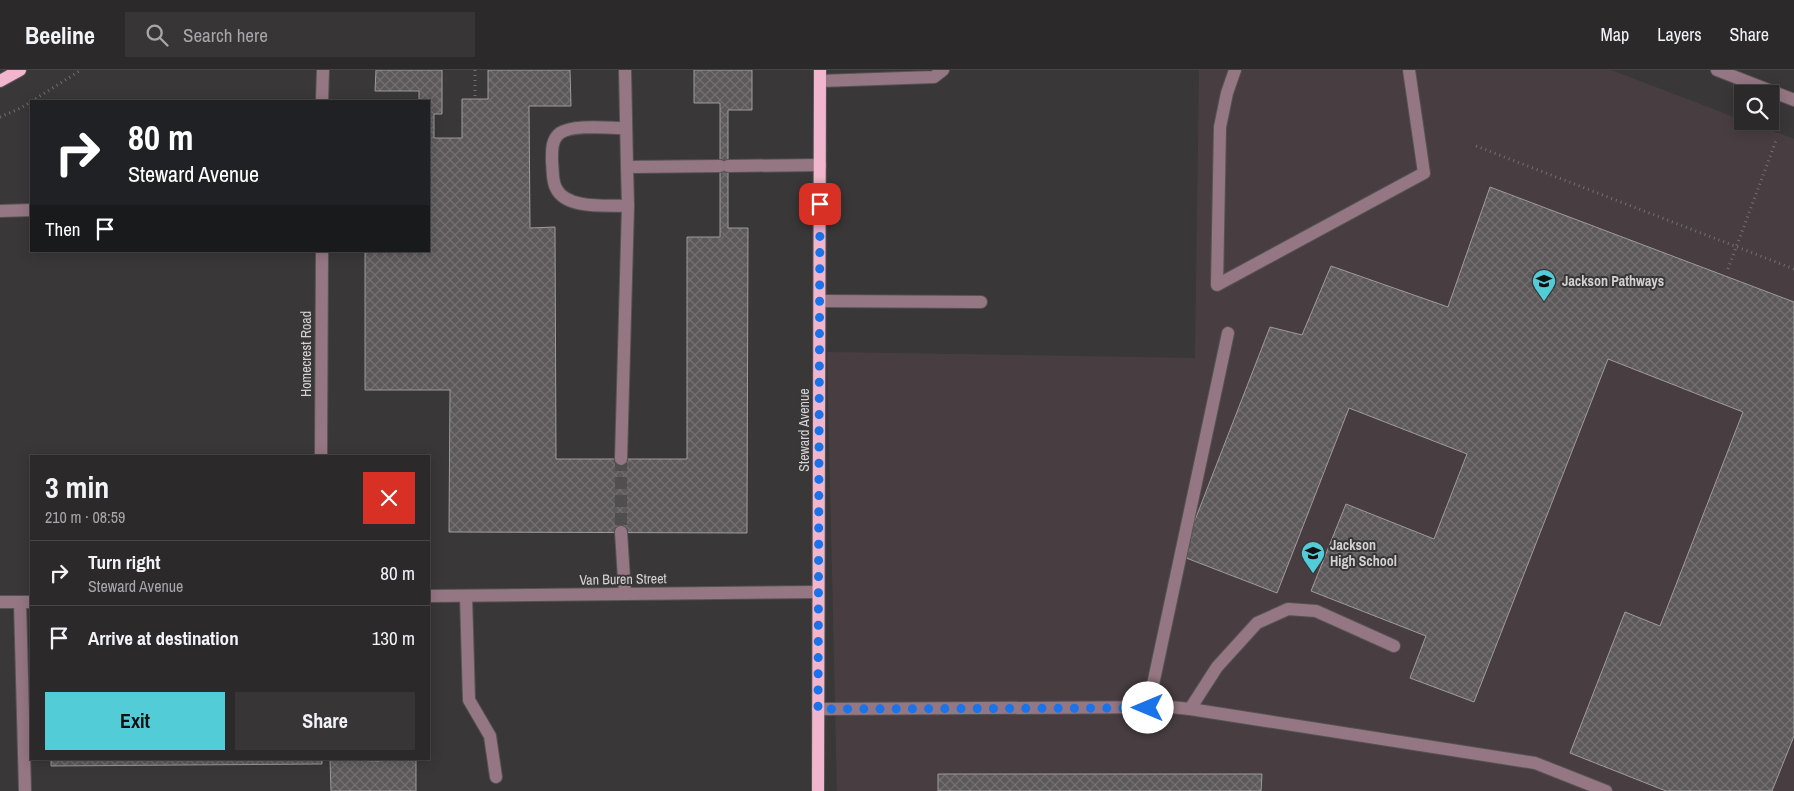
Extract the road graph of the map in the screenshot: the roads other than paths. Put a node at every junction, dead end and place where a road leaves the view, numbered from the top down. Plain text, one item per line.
1 (20, 70) edge
2 (323, 70) edge
3 (625, 70) edge
4 (943, 70) edge
5 (1235, 70) edge
6 (1410, 70) edge
7 (1717, 70) edge
8 (820, 76) edge
9 (0, 81) edge
10 (322, 100) edge
11 (1794, 100) edge
12 (625, 128) junction
13 (820, 165) junction
14 (626, 167) junction
15 (628, 206) junction
16 (30, 210) edge
17 (0, 211) edge
18 (322, 252) edge
19 (820, 302) junction
20 (981, 302) dead end
21 (1228, 334) dead end
22 (321, 455) edge
23 (621, 459) tunnel mouth
24 (621, 532) tunnel mouth
25 (818, 592) junction
26 (625, 594) junction
27 (430, 596) edge
28 (466, 596) junction
29 (0, 602) edge
30 (26, 602) edge
31 (1394, 646) dead end
32 (1148, 708) junction
33 (818, 709) junction
34 (1190, 709) junction
35 (496, 777) dead end
36 (25, 791) edge
37 (818, 791) edge
38 (1606, 791) edge

1 - 9 main road
2 - 10 street
3 - 12 street
4 - 8 street
5 - 6 street
7 - 11 street
8 - 13 main road, Steward Avenue
12 - 14 street
12 - 15 street
13 - 14 street
13 - 19 main road, Steward Avenue
14 - 15 street
15 - 23 street
16 - 17 street
18 - 22 street, Homecrest Road
19 - 20 street
19 - 25 main road, Steward Avenue
21 - 32 street
24 - 26 street
25 - 26 street, Van Buren Street
25 - 33 main road, Steward Avenue
26 - 28 street, Van Buren Street
27 - 28 street, Van Buren Street
28 - 35 street
29 - 30 street
30 - 36 street
31 - 34 street
32 - 33 street
32 - 34 street
33 - 37 main road, Steward Avenue
34 - 38 street

